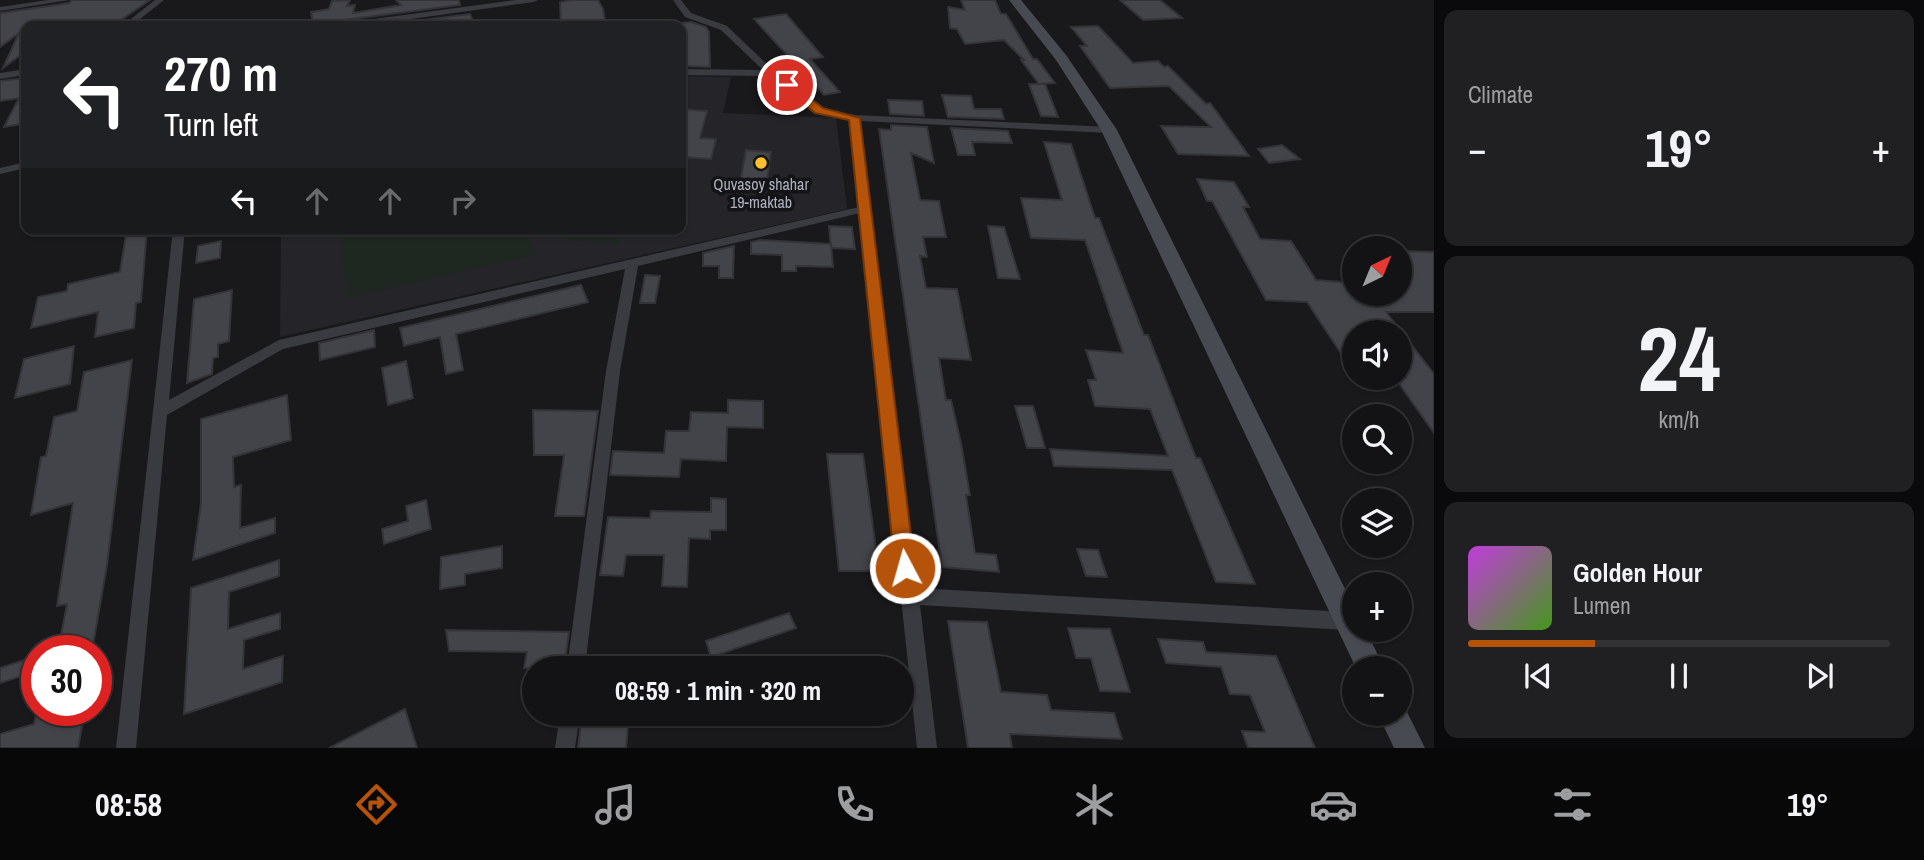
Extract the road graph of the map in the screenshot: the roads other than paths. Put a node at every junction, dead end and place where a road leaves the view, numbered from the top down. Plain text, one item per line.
1 (65, 0) edge
2 (160, 0) edge
3 (534, 0) edge
4 (677, 0) edge
5 (1015, 0) edge
6 (480, 3) edge
7 (0, 9) edge
8 (133, 21) edge
9 (374, 21) edge
10 (686, 72) edge
11 (771, 72) junction
12 (21, 73) edge
13 (0, 76) edge
14 (855, 118) junction
15 (1109, 130) junction
16 (21, 166) edge
17 (0, 171) edge
18 (864, 209) junction
19 (178, 235) edge
20 (632, 264) junction
21 (162, 411) junction
22 (908, 596) junction
23 (1342, 613) edge
24 (1342, 621) edge
25 (578, 656) edge
26 (568, 726) edge
27 (1399, 726) edge
28 (126, 748) edge
29 (565, 748) edge
30 (927, 748) edge
31 (1410, 748) edge

1 - 7 street
2 - 8 street
3 - 6 street
4 - 11 street
5 - 15 main road
6 - 9 street
10 - 11 street
11 - 14 street
12 - 13 street
14 - 15 street
14 - 18 street
15 - 23 main road
16 - 17 street
18 - 20 street
18 - 22 street
19 - 21 street
20 - 21 street
20 - 25 street
21 - 28 street
22 - 24 street
22 - 30 street
26 - 29 street
27 - 31 main road

